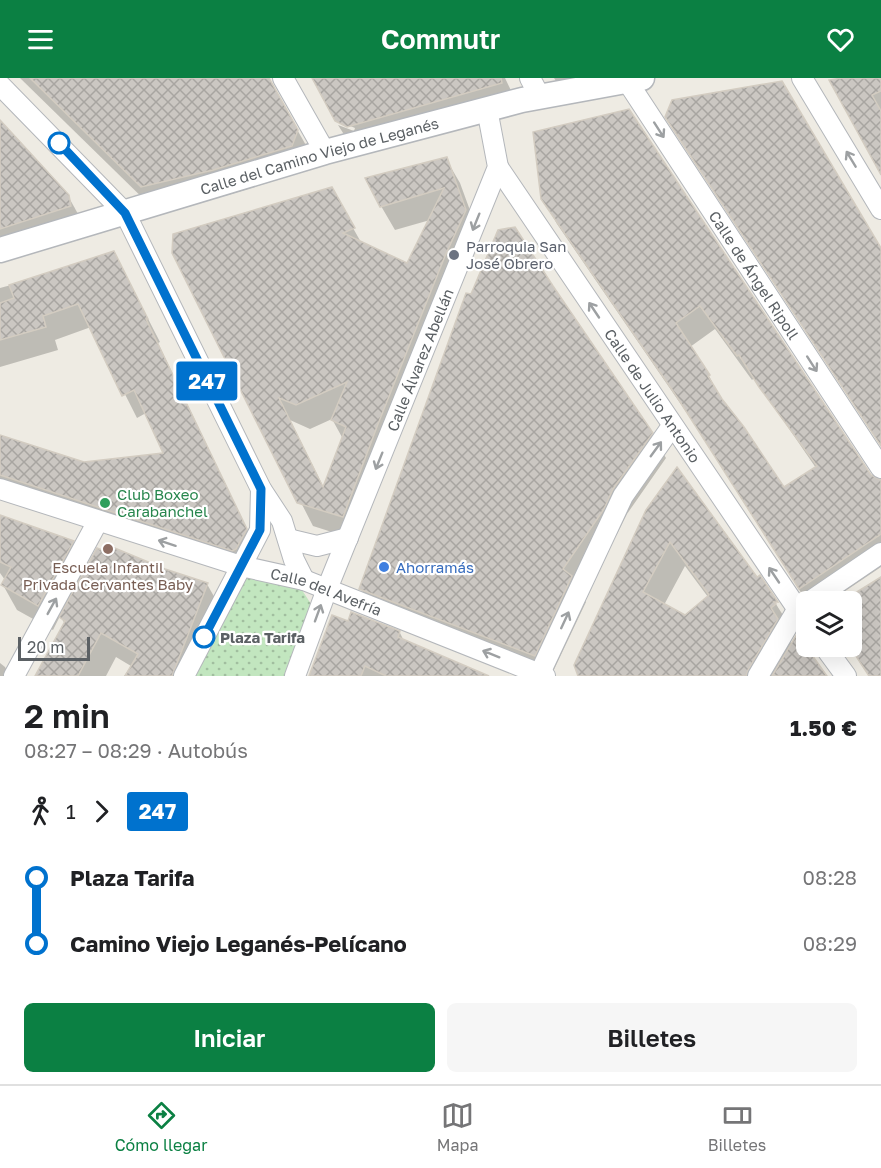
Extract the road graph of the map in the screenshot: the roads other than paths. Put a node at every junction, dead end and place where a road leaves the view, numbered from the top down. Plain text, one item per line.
1 (284, 78) edge
2 (802, 78) edge
3 (634, 80) edge
4 (0, 85) edge
5 (535, 87) edge
6 (487, 109) junction
7 (325, 152) junction
8 (498, 167) junction
9 (881, 209) edge
10 (125, 213) junction
11 (0, 250) edge
12 (672, 426) junction
13 (881, 468) edge
14 (0, 489) edge
15 (261, 489) junction
16 (99, 522) junction
17 (288, 538) junction
18 (348, 538) junction
19 (881, 553) edge
20 (241, 567) junction
21 (304, 580) junction
22 (327, 589) junction
23 (829, 591) edge
24 (796, 597) edge
25 (796, 622) edge
26 (832, 657) edge
27 (543, 675) edge
28 (14, 676) edge
29 (184, 676) edge
30 (295, 676) edge
31 (758, 676) edge
32 (846, 676) edge

1 - 7 street
9 -> 2 street
3 - 5 street, Calle del Camino Viejo de Leganés
3 -> 13 street, Calle de Ángel Ripoll
4 - 10 street
5 - 6 street, Calle del Camino Viejo de Leganés
6 - 7 street, Calle del Camino Viejo de Leganés
6 - 8 street
7 - 10 street, Calle del Camino Viejo de Leganés
12 -> 8 street, Calle de Julio Antonio
8 -> 18 street, Calle Álvarez Abellán
10 - 11 street, Calle del Camino Viejo de Leganés
10 - 15 street
24 -> 12 street, Calle de Julio Antonio
27 -> 12 street
14 - 16 street, Calle del Avefría
15 - 17 street
15 - 20 street
20 -> 16 street, Calle del Avefría
28 -> 16 street
17 - 18 street
17 - 21 street
18 - 22 street, Calle Álvarez Abellán
19 - 23 street
20 - 21 street, Calle del Avefría
20 - 29 street
21 - 22 street, Calle del Avefría
27 -> 22 street, Calle del Avefría
30 -> 22 street, Calle Álvarez Abellán
25 - 31 street
26 - 32 street

